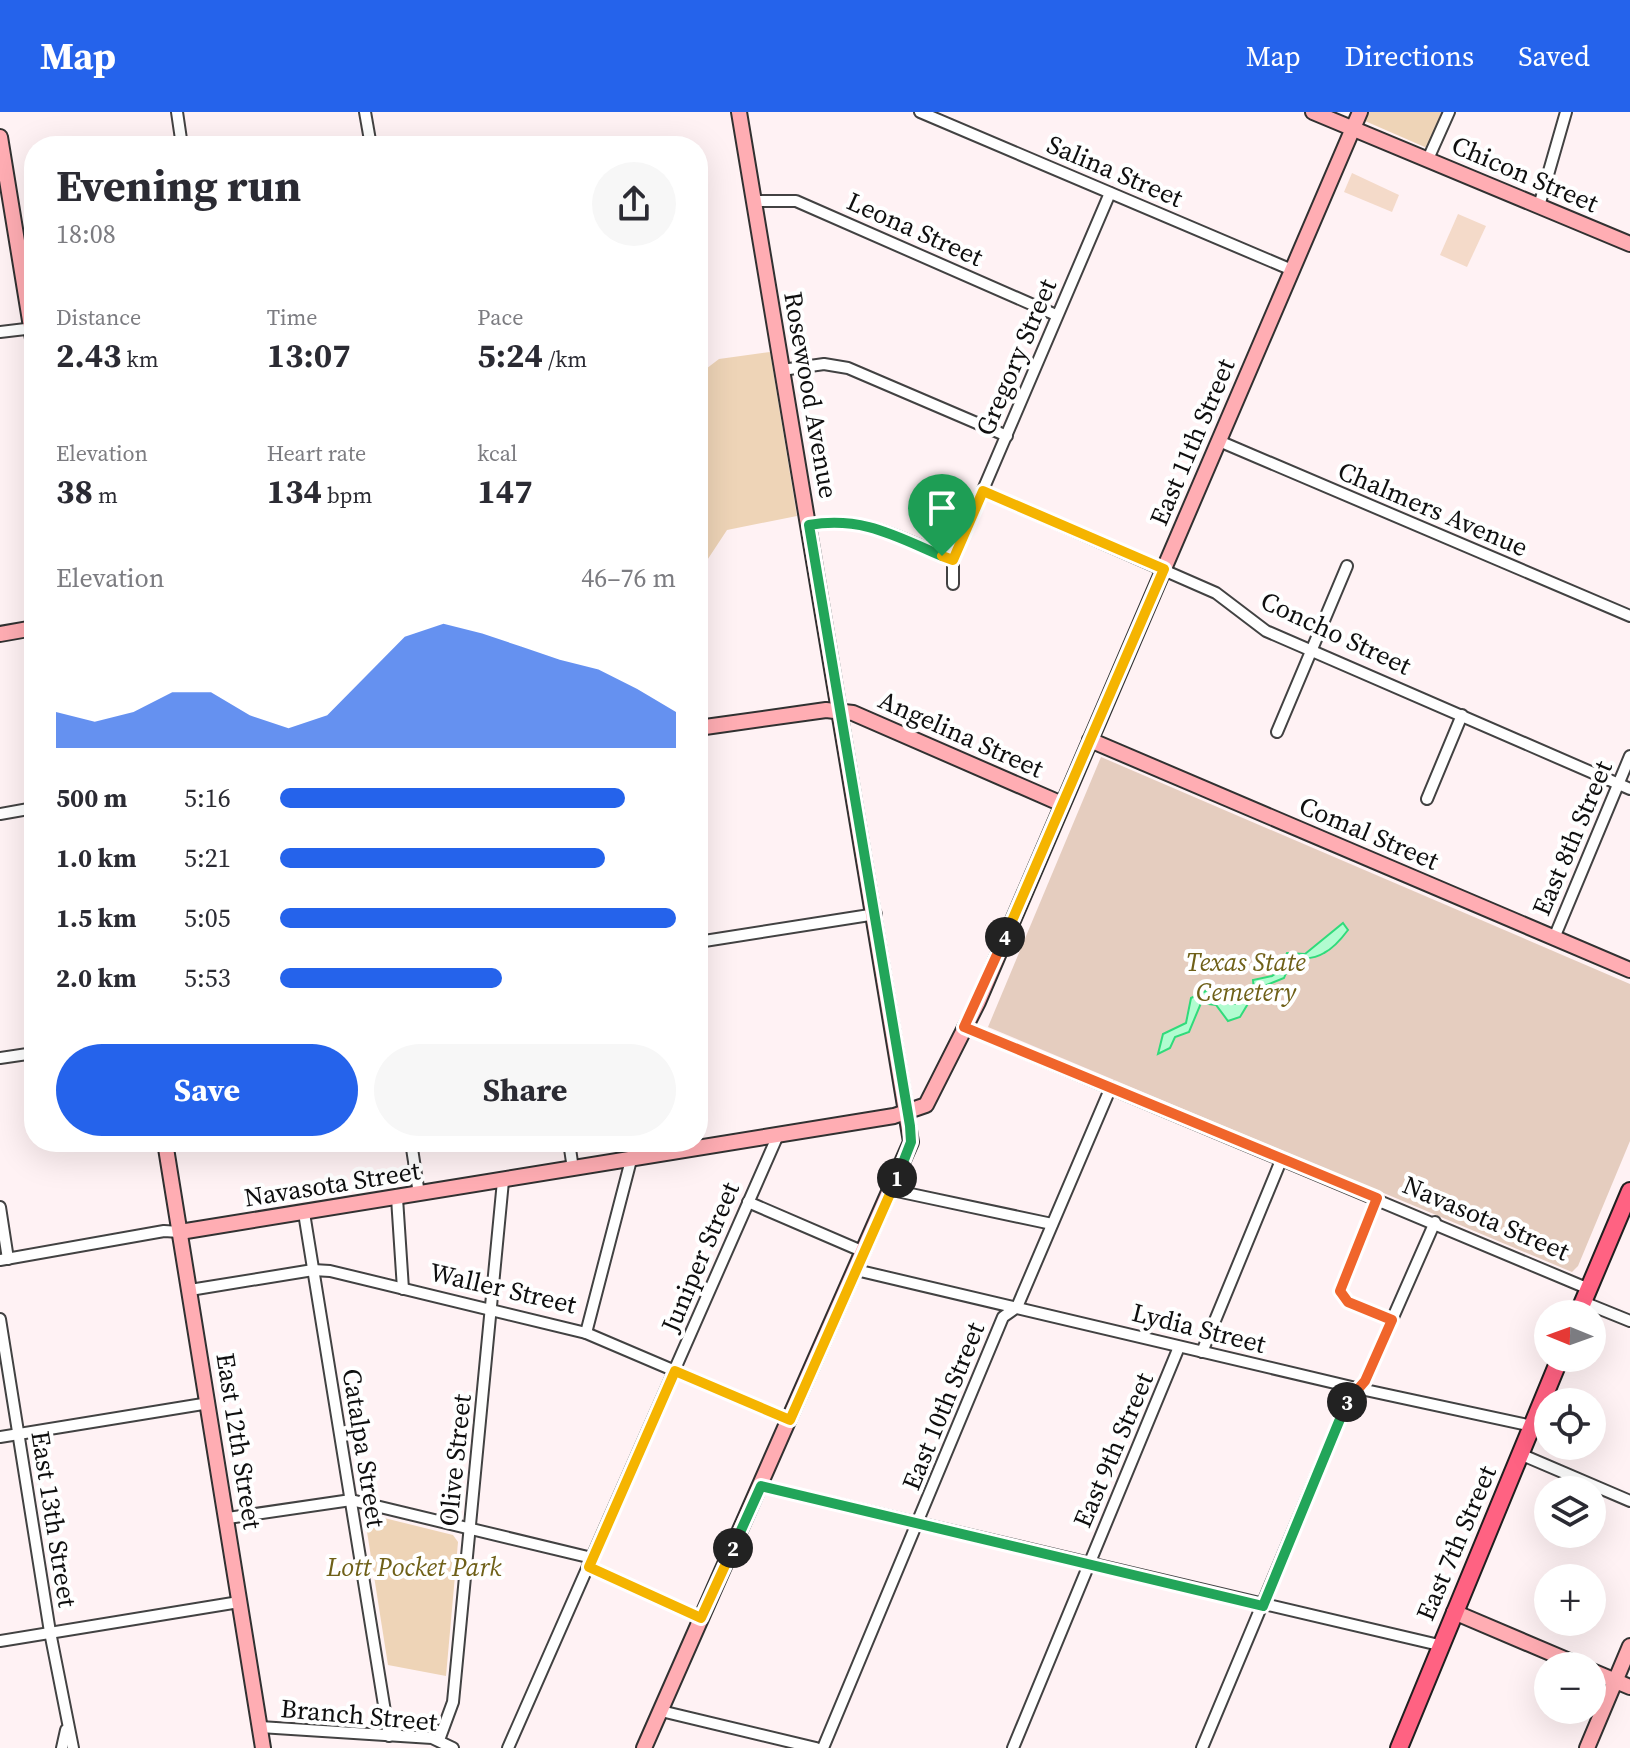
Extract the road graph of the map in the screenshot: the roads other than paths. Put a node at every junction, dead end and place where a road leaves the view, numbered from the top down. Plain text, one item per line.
1 (177, 112) edge
2 (365, 112) edge
3 (739, 112) edge
4 (920, 112) edge
5 (1313, 112) edge
6 (1360, 112) edge
7 (1449, 112) edge
8 (1566, 112) edge
9 (1353, 129) junction
10 (181, 136) edge
11 (369, 136) edge
12 (0, 137) edge
13 (1428, 159) junction
14 (2, 160) edge
15 (1110, 193) junction
16 (753, 201) junction
17 (1539, 206) junction
18 (1630, 244) edge
19 (1292, 270) junction
20 (24, 279) edge
21 (1056, 315) junction
22 (24, 329) edge
23 (0, 332) edge
24 (782, 370) junction
25 (1007, 436) junction
26 (1219, 441) junction
27 (983, 491) junction
28 (809, 525) junction
29 (953, 560) junction
30 (1347, 566) dead end
31 (1164, 569) junction
32 (953, 584) dead end
33 (1630, 616) edge
34 (24, 630) edge
35 (0, 634) edge
36 (1312, 650) junction
37 (839, 711) junction
38 (1462, 715) junction
39 (708, 727) edge
40 (1277, 732) dead end
41 (1090, 740) junction
42 (1630, 756) edge
43 (1619, 782) junction
44 (1630, 789) edge
45 (1427, 799) dead end
46 (1062, 804) junction
47 (24, 810) edge
48 (0, 814) edge
49 (876, 914) junction
50 (1554, 938) junction
51 (708, 940) edge
52 (1630, 970) edge
53 (964, 1027) junction
54 (24, 1054) edge
55 (0, 1058) edge
56 (1111, 1087) junction
57 (908, 1113) junction
58 (778, 1135) junction
59 (708, 1143) edge
60 (167, 1152) edge
61 (413, 1152) edge
62 (570, 1152) edge
63 (654, 1152) edge
64 (1282, 1158) junction
65 (631, 1160) junction
66 (573, 1169) junction
67 (503, 1181) junction
68 (892, 1190) junction
69 (1630, 1191) edge
70 (419, 1194) junction
71 (397, 1198) junction
72 (1377, 1198) junction
73 (748, 1202) junction
74 (0, 1207) edge
75 (304, 1213) junction
76 (1435, 1222) junction
77 (1052, 1224) junction
78 (180, 1232) junction
79 (864, 1252) junction
80 (4, 1259) edge
81 (313, 1270) junction
82 (856, 1270) junction
83 (403, 1289) junction
84 (190, 1290) junction
85 (1579, 1300) edge
86 (1584, 1300) edge
87 (1017, 1307) junction
88 (492, 1310) junction
89 (1606, 1311) edge
90 (0, 1319) edge
91 (1392, 1320) junction
92 (1630, 1321) edge
93 (586, 1333) junction
94 (1179, 1347) junction
95 (1202, 1352) junction
96 (675, 1371) junction
97 (1554, 1372) edge
98 (1356, 1388) junction
99 (209, 1403) junction
100 (790, 1420) junction
101 (1532, 1426) junction
102 (19, 1434) junction
103 (0, 1437) edge
104 (1520, 1454) junction
105 (761, 1486) junction
106 (351, 1500) junction
107 (1630, 1501) edge
108 (228, 1518) junction
109 (919, 1525) junction
110 (470, 1528) junction
111 (590, 1562) junction
112 (1088, 1565) junction
113 (239, 1602) junction
114 (1263, 1606) junction
115 (1454, 1612) junction
116 (701, 1618) junction
117 (50, 1632) junction
118 (0, 1641) edge
119 (1439, 1645) junction
120 (1630, 1646) edge
121 (1548, 1652) edge
122 (1606, 1677) edge
123 (1615, 1681) junction
124 (1630, 1687) edge
125 (661, 1711) junction
126 (68, 1724) junction
127 (260, 1727) junction
128 (389, 1736) junction
129 (439, 1740) junction
130 (62, 1748) edge
131 (73, 1748) edge
132 (263, 1748) edge
133 (453, 1748) edge
134 (508, 1748) edge
135 (644, 1748) edge
136 (816, 1748) edge
137 (823, 1748) edge
138 (1013, 1748) edge
139 (1202, 1748) edge
140 (1399, 1748) edge
141 (1587, 1748) edge

1 - 10 street
2 - 11 street
3 - 16 street, Rosewood Avenue
4 - 15 street, Salina Street
5 - 9 street, Chicon Street
6 - 9 street, East 11th Street
7 - 13 street
8 - 17 street
9 - 13 street, Chicon Street
9 - 19 street, East 11th Street
12 - 14 street
13 - 17 street, Chicon Street
14 - 20 street
15 - 19 street, Salina Street
15 - 21 street, Gregory Street
16 - 21 street, Leona Street
16 - 24 street, Rosewood Avenue
17 - 18 street, Chicon Street
19 - 26 street, East 11th Street
21 - 25 street, Gregory Street
22 - 23 street
24 - 25 street
24 - 28 street, Rosewood Avenue
25 - 27 street, Gregory Street
26 - 31 street, East 11th Street
26 - 33 street, Chalmers Avenue
27 - 29 street, Gregory Street
27 - 31 street, Concho Street
28 - 29 street
28 - 37 street, Rosewood Avenue
29 - 32 street, Gregory Street
30 - 36 street
31 - 36 street, Concho Street
31 - 41 street, East 11th Street
34 - 35 street
36 - 38 street, Concho Street
36 - 40 street
37 - 39 street, Angelina Street
37 - 46 street, Angelina Street
37 - 49 street, Rosewood Avenue
38 - 43 street, Concho Street
38 - 45 street
41 - 46 street, East 11th Street
41 - 50 street, Comal Street
42 - 43 street, East 8th Street
43 - 44 street, Concho Street
43 - 50 street, East 8th Street
46 - 53 street, East 11th Street
47 - 48 street
49 - 51 street
49 - 57 street, Rosewood Avenue
50 - 52 street, Comal Street
53 - 56 street, Navasota Street
53 - 57 street, East 11th Street
54 - 55 street
56 - 64 street, Navasota Street
56 - 77 street, East 10th Street
57 - 58 street, Navasota Street
57 - 68 street
58 - 59 street, Navasota Street
58 - 73 street, Juniper Street
60 - 78 street, East 12th Street
61 - 70 street
62 - 66 street
63 - 65 street, Navasota Street
64 - 72 street, Navasota Street
64 - 95 street
65 - 66 street, Navasota Street
65 - 93 street
66 - 67 street, Navasota Street
67 - 70 street, Navasota Street
67 - 88 street, Olive Street
68 - 77 street
68 - 79 street
69 - 86 main road
70 - 71 street, Navasota Street
71 - 75 street, Navasota Street
71 - 83 street
72 - 76 street, Navasota Street
72 - 91 street
73 - 79 street
73 - 96 street, Juniper Street
74 - 80 street
75 - 78 street, Navasota Street
75 - 81 street, Catalpa Street
76 - 85 street, Navasota Street
76 - 91 street
77 - 87 street, East 10th Street
78 - 80 street, Navasota Street
78 - 84 street, East 12th Street
79 - 82 street
81 - 83 street, Waller Street
81 - 84 street, Waller Street
81 - 106 street, Catalpa Street
82 - 87 street, Lydia Street
82 - 100 street
83 - 88 street, Waller Street
84 - 99 street, East 12th Street
87 - 94 street, Lydia Street
87 - 109 street, East 10th Street
88 - 93 street, Waller Street
88 - 110 street, Olive Street
89 - 92 street, Navasota Street
90 - 102 street, East 13th Street
91 - 98 street
93 - 96 street, Waller Street
94 - 95 street, Lydia Street
94 - 112 street, East 9th Street
95 - 98 street, Lydia Street
96 - 100 street, Waller Street
96 - 111 street, Juniper Street
97 - 101 main road, East 7th Street
98 - 101 street, Lydia Street
98 - 114 street
99 - 102 street
99 - 108 street, East 12th Street
100 - 105 street
101 - 104 main road, East 7th Street
102 - 103 street
102 - 117 street, East 13th Street
104 - 107 street
104 - 115 main road, East 7th Street
105 - 109 street
105 - 116 street
106 - 108 street
106 - 110 street
106 - 128 street, Catalpa Street
108 - 113 street, East 12th Street
109 - 112 street
109 - 137 street, East 10th Street
110 - 111 street
110 - 129 street, Olive Street
111 - 116 street
111 - 134 street, Juniper Street
112 - 114 street
112 - 138 street, East 9th Street
113 - 117 street
113 - 127 street, East 12th Street
114 - 119 street
114 - 139 street
115 - 119 main road, East 7th Street
115 - 121 street
116 - 125 street
117 - 118 street
117 - 126 street, East 13th Street
119 - 140 main road, East 7th Street
120 - 123 street
122 - 123 street
123 - 124 street
123 - 141 street
125 - 135 street
125 - 136 street
126 - 130 street, East 13th Street
126 - 131 street, East 13th Street
127 - 128 street, Branch Street
127 - 132 street, East 12th Street
128 - 129 street, Branch Street
129 - 133 street, Branch Street

